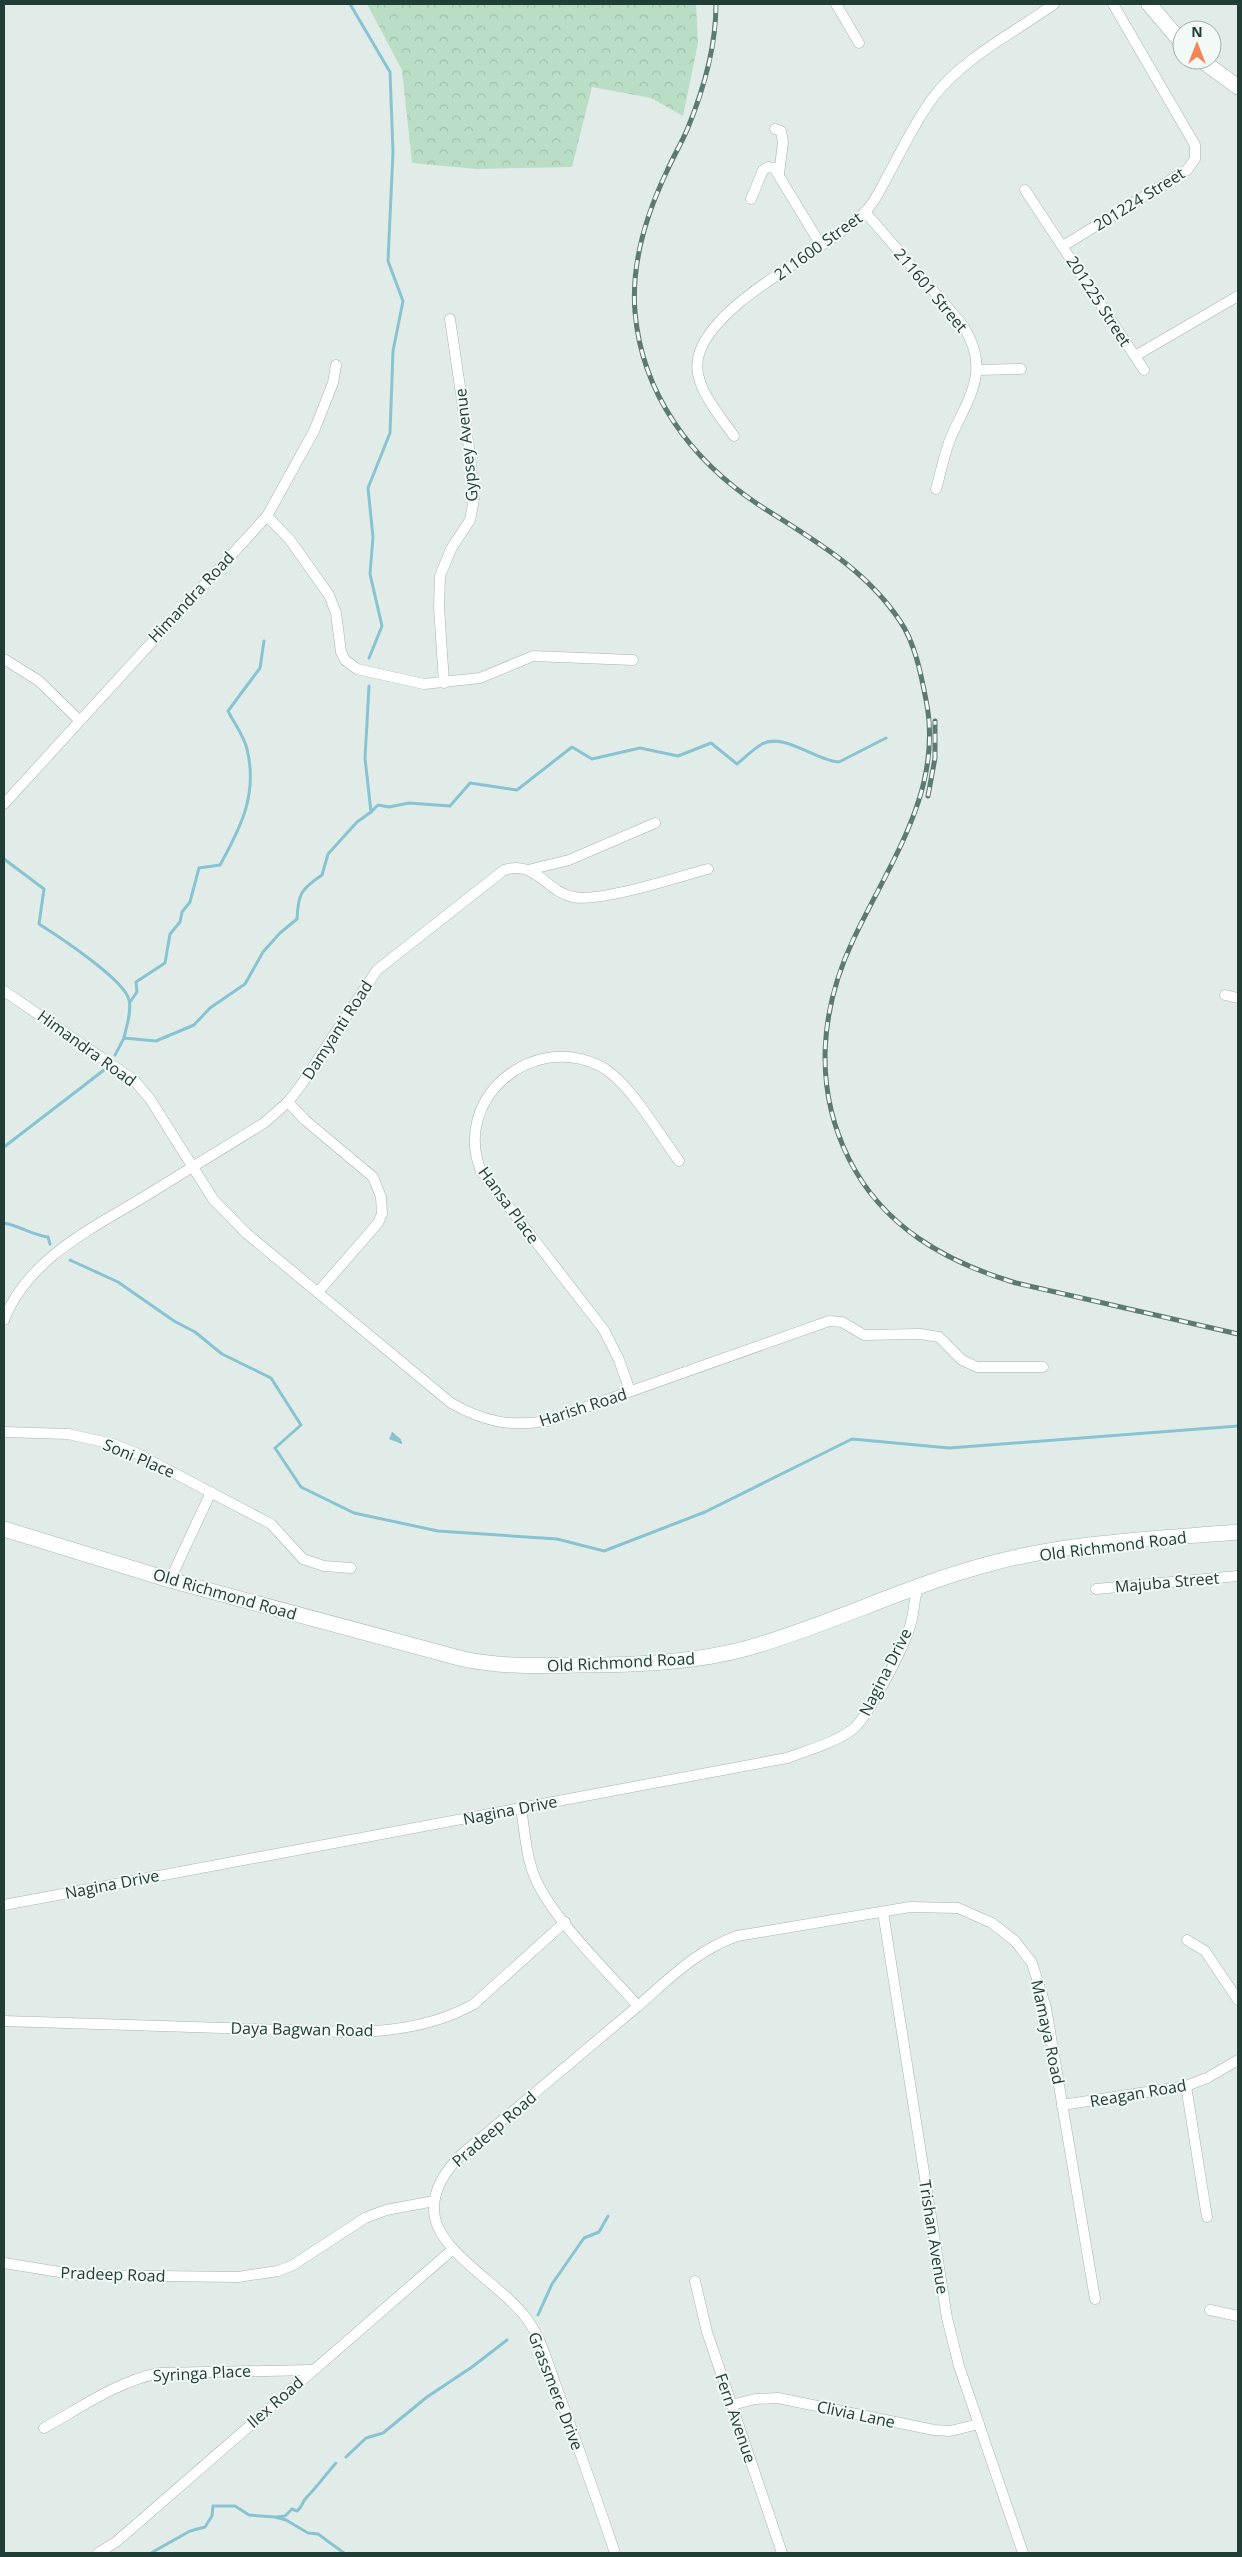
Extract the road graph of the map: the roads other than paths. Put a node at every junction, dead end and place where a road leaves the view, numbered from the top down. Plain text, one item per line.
1 (836, 4) edge
2 (1054, 4) edge
3 (1113, 4) edge
4 (1148, 4) edge
5 (1172, 32) edge
6 (859, 43) dead end
7 (1214, 70) edge
8 (1238, 87) edge
9 (776, 128) dead end
10 (779, 174) junction
11 (1025, 190) dead end
12 (751, 199) dead end
13 (865, 212) junction
14 (821, 245) junction
15 (1063, 246) junction
16 (1238, 296) edge
17 (450, 319) dead end
18 (1136, 356) junction
19 (336, 365) dead end
20 (1021, 369) dead end
21 (978, 370) junction
22 (1144, 370) dead end
23 (734, 436) dead end
24 (936, 489) dead end
25 (267, 516) junction
26 (4, 659) edge
27 (633, 660) dead end
28 (444, 683) junction
29 (79, 720) junction
30 (4, 804) edge
31 (655, 823) dead end
32 (528, 870) junction
33 (708, 870) dead end
34 (4, 991) edge
35 (1225, 995) dead end
36 (1238, 998) edge
37 (288, 1102) junction
38 (679, 1161) dead end
39 (192, 1168) junction
40 (318, 1292) junction
41 (4, 1320) edge
42 (1043, 1367) dead end
43 (630, 1391) junction
44 (4, 1432) edge
45 (211, 1492) junction
46 (4, 1529) edge
47 (1238, 1532) edge
48 (351, 1568) dead end
49 (1238, 1576) edge
50 (170, 1580) junction
51 (919, 1585) junction
52 (1096, 1589) dead end
53 (521, 1808) junction
54 (4, 1905) edge
55 (883, 1912) junction
56 (564, 1922) junction
57 (1187, 1940) dead end
58 (1238, 2000) edge
59 (638, 2006) junction
60 (4, 2021) edge
61 (1238, 2060) edge
62 (1186, 2086) junction
63 (1062, 2105) junction
64 (434, 2201) junction
65 (1207, 2217) dead end
66 (452, 2250) junction
67 (4, 2263) edge
68 (695, 2282) dead end
69 (1095, 2298) dead end
70 (1210, 2310) dead end
71 (1238, 2316) edge
72 (312, 2370) junction
73 (732, 2405) junction
74 (980, 2424) junction
75 (44, 2428) dead end
76 (98, 2553) edge
77 (615, 2553) edge
78 (782, 2553) edge
79 (1023, 2553) edge

1 - 6 street
2 - 13 street, 211600 Street
3 - 15 street, 201224 Street
4 - 5 street
7 - 8 street
9 - 10 street
10 - 12 street
10 - 14 street
11 - 15 street
13 - 14 street, 211600 Street
13 - 21 street, 211601 Street
14 - 23 street, 211600 Street
15 - 18 street, 201225 Street
16 - 18 street, 201225 Street
17 - 28 street, Gypsey Avenue
18 - 22 street, 201225 Street
19 - 25 street, Himandra Road
20 - 21 street
21 - 24 street, 211601 Street
25 - 28 street
25 - 29 street, Himandra Road
26 - 29 street
27 - 28 street
29 - 30 street, Himandra Road
31 - 32 street, Damyanti Road
32 - 33 street
32 - 37 street, Damyanti Road
34 - 39 street, Himandra Road
35 - 36 street
37 - 39 street, Damyanti Road
37 - 40 street
38 - 43 street, Hansa Place
39 - 40 street, Harish Road
39 - 41 street, Damyanti Road
40 - 43 street, Harish Road
42 - 43 street, Harish Road
44 - 45 street, Soni Place
45 - 48 street, Soni Place
45 - 50 street
46 - 50 street, Old Richmond Road
47 - 51 street, Old Richmond Road
49 - 52 street, Majuba Street
50 - 51 street, Old Richmond Road
51 - 53 street, Nagina Drive
53 - 54 street, Nagina Drive
53 - 56 street
55 - 59 street, Mamaya Road
55 - 63 street, Mamaya Road
55 - 74 street, Trishan Avenue
56 - 59 street
56 - 60 street, Daya Bagwan Road
57 - 58 street
59 - 64 street, Pradeep Road
61 - 62 street, Reagan Road
62 - 63 street, Reagan Road
62 - 65 street
63 - 69 street, Mamaya Road
64 - 66 street, Grassmere Drive
64 - 67 street, Pradeep Road
66 - 72 street, Ilex Road
66 - 77 street, Grassmere Drive
68 - 73 street, Fern Avenue
70 - 71 street
72 - 75 street, Syringa Place
72 - 76 street, Ilex Road
73 - 74 street, Clivia Lane
73 - 78 street, Fern Avenue
74 - 79 street, Trishan Avenue

